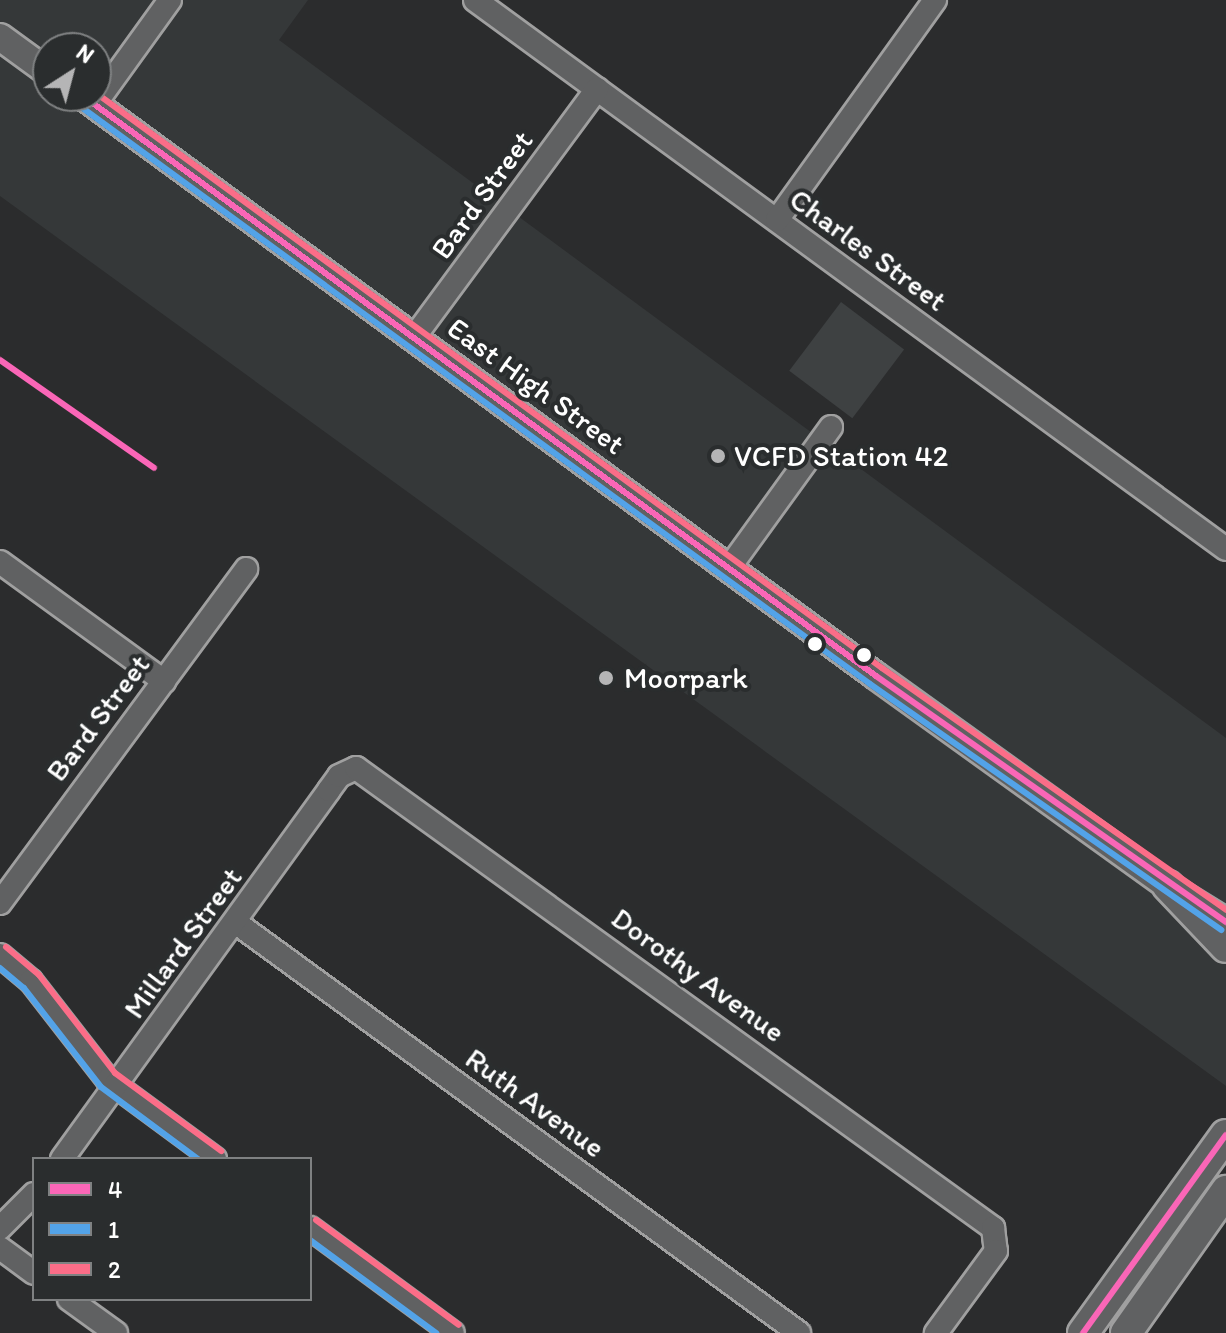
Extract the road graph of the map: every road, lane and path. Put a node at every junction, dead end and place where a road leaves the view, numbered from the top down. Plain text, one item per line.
1 (170, 0) edge
2 (475, 0) edge
3 (935, 0) edge
4 (0, 37) edge
5 (32, 60) edge
6 (112, 72) edge
7 (597, 89) junction
8 (106, 112) edge
9 (777, 220) junction
10 (415, 336) junction
11 (831, 427) dead end
12 (1226, 549) edge
13 (0, 562) edge
14 (729, 568) junction
15 (246, 569) dead end
16 (164, 681) junction
17 (356, 768) joint
18 (1168, 886) junction
19 (0, 903) edge
20 (235, 922) junction
21 (1226, 922) edge
22 (1226, 947) edge
23 (0, 955) edge
24 (117, 1087) junction
25 (1226, 1135) edge
26 (64, 1157) edge
27 (212, 1157) edge
28 (1226, 1191) edge
29 (32, 1196) edge
30 (0, 1228) edge
31 (312, 1229) edge
32 (0, 1248) edge
33 (32, 1272) edge
34 (72, 1301) edge
35 (116, 1333) edge
36 (453, 1333) edge
37 (799, 1333) edge
38 (936, 1333) edge
39 (1083, 1333) edge
40 (1126, 1333) edge

1 - 6 street
2 - 7 street, Charles Street
3 - 9 street
4 - 5 street
7 - 9 street, Charles Street
7 - 10 street, Bard Street
8 - 10 street, East High Street
9 - 12 street, Charles Street
10 - 14 street, East High Street
11 - 14 street
13 - 16 street
14 - 18 street, East High Street
15 - 16 street, Bard Street
16 - 19 street, Bard Street
17 - 20 street, Millard Street
17 - 38 street, Dorothy Avenue
18 - 21 street, East High Street
18 - 22 main road
20 - 24 street, Millard Street
20 - 37 street, Ruth Avenue
23 - 24 street
24 - 26 street, Millard Street
24 - 27 street
25 - 39 main road
28 - 40 main road
29 - 30 street
31 - 36 street
32 - 33 street
34 - 35 street

